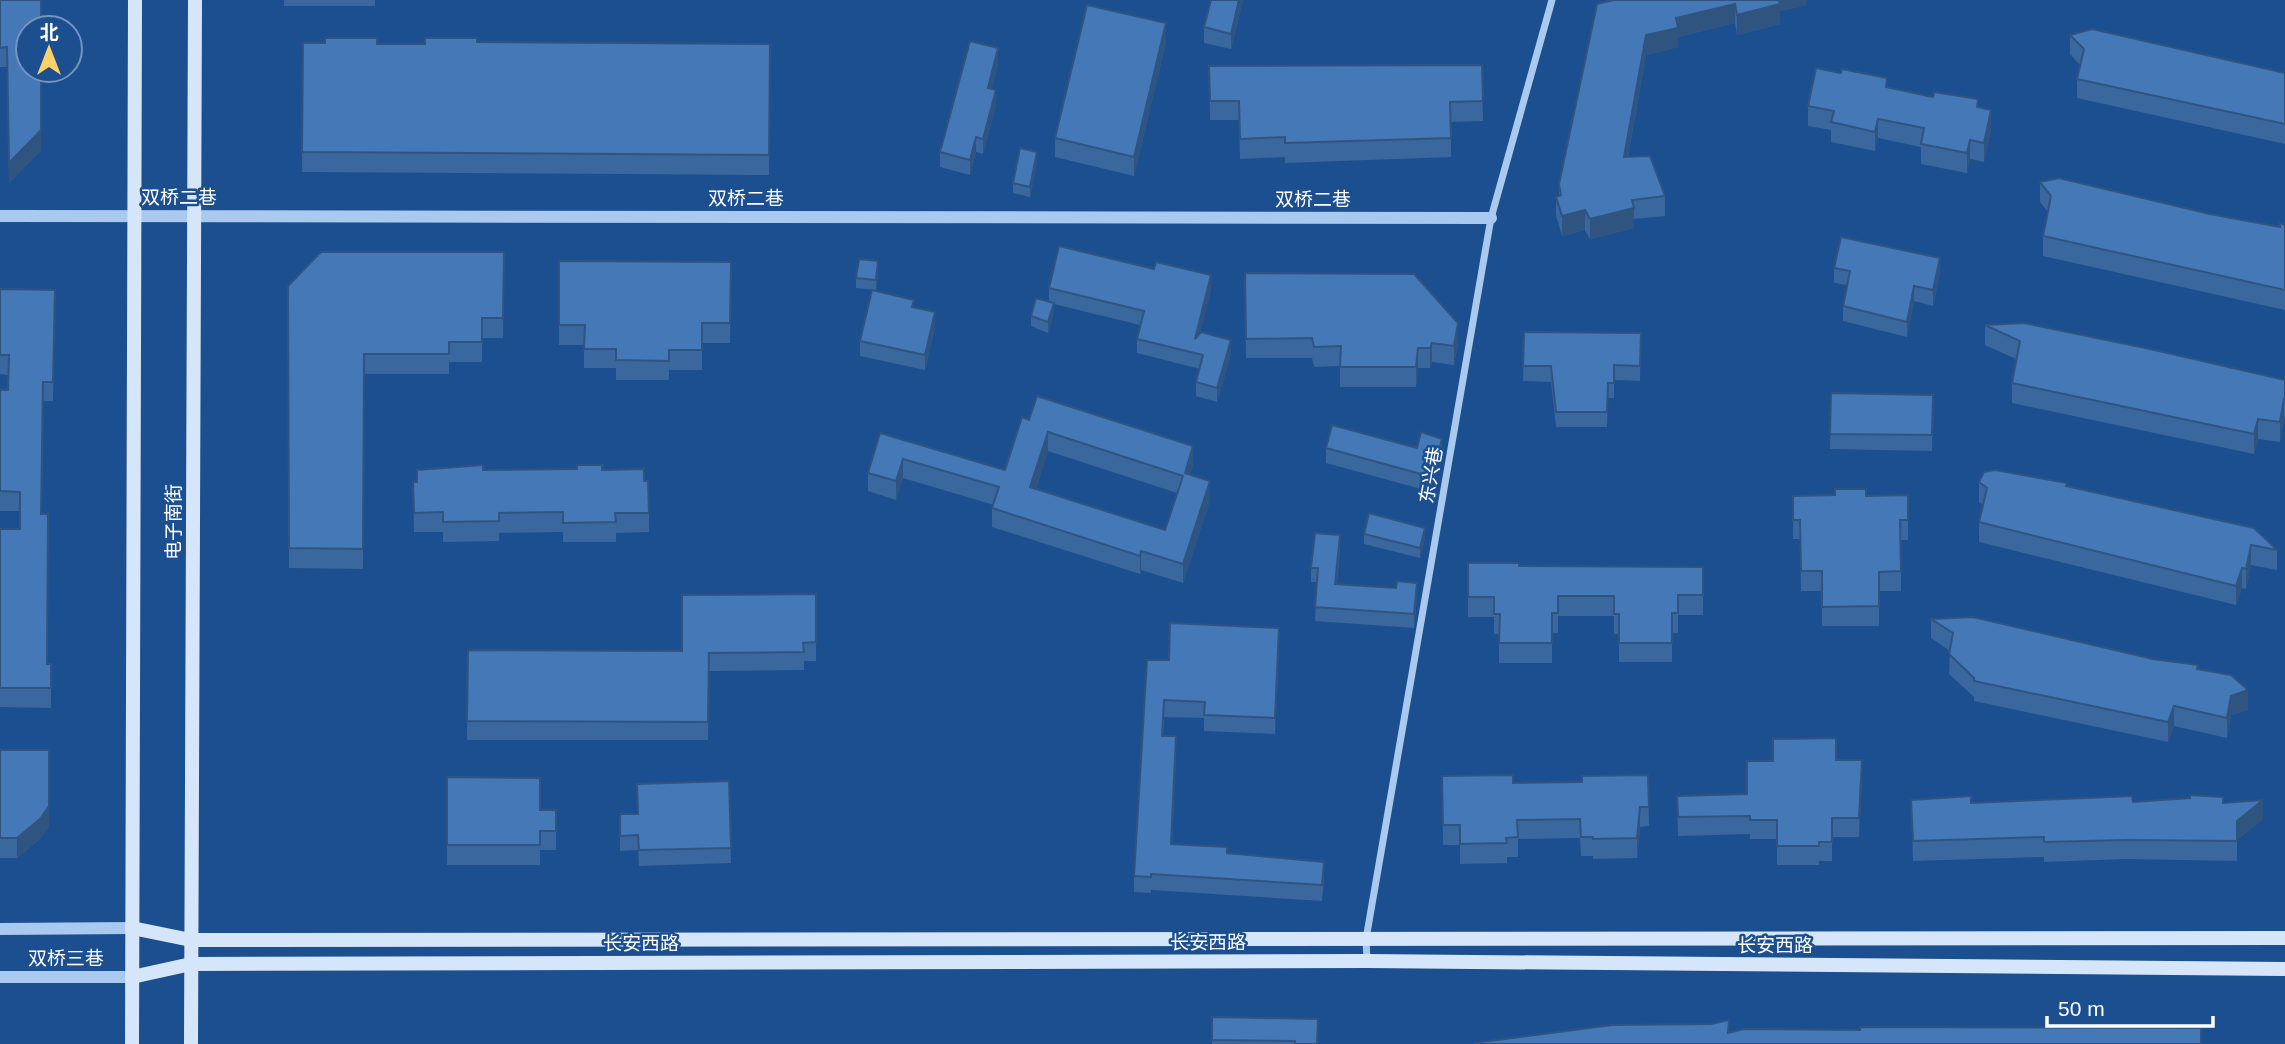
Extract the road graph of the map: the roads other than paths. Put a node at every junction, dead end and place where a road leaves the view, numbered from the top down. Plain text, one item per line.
1 (135, 0) edge
2 (195, 0) edge
3 (1552, 0) edge
4 (0, 216) edge
5 (134, 216) junction
6 (194, 216) junction
7 (1491, 218) junction
8 (132, 928) junction
9 (0, 929) edge
10 (1366, 939) junction
11 (2285, 939) edge
12 (191, 940) junction
13 (1367, 961) junction
14 (191, 964) junction
15 (2285, 969) edge
16 (0, 977) edge
17 (132, 977) junction
18 (132, 1044) edge
19 (191, 1044) edge

1 - 5 main road, 电子南街
2 - 6 main road, 电子南街
3 - 7 street, 东兴巷
4 - 5 street, 双桥二巷
5 - 6 street, 双桥二巷
5 - 8 main road, 电子南街
6 - 7 street, 双桥二巷
6 - 12 main road, 电子南街
7 - 10 street, 东兴巷
8 - 9 street, 双桥三巷
8 - 12 main road, 长安西路
8 - 17 main road, 电子南街
10 - 11 main road, 长安西路
10 - 12 main road, 长安西路
10 - 13 street, 东兴巷
12 - 14 main road, 电子南街
13 - 14 main road, 长安西路
13 - 15 main road, 长安西路
14 - 17 main road, 长安西路
14 - 19 main road, 电子南街
16 - 17 street, 双桥三巷
17 - 18 main road, 电子南街

